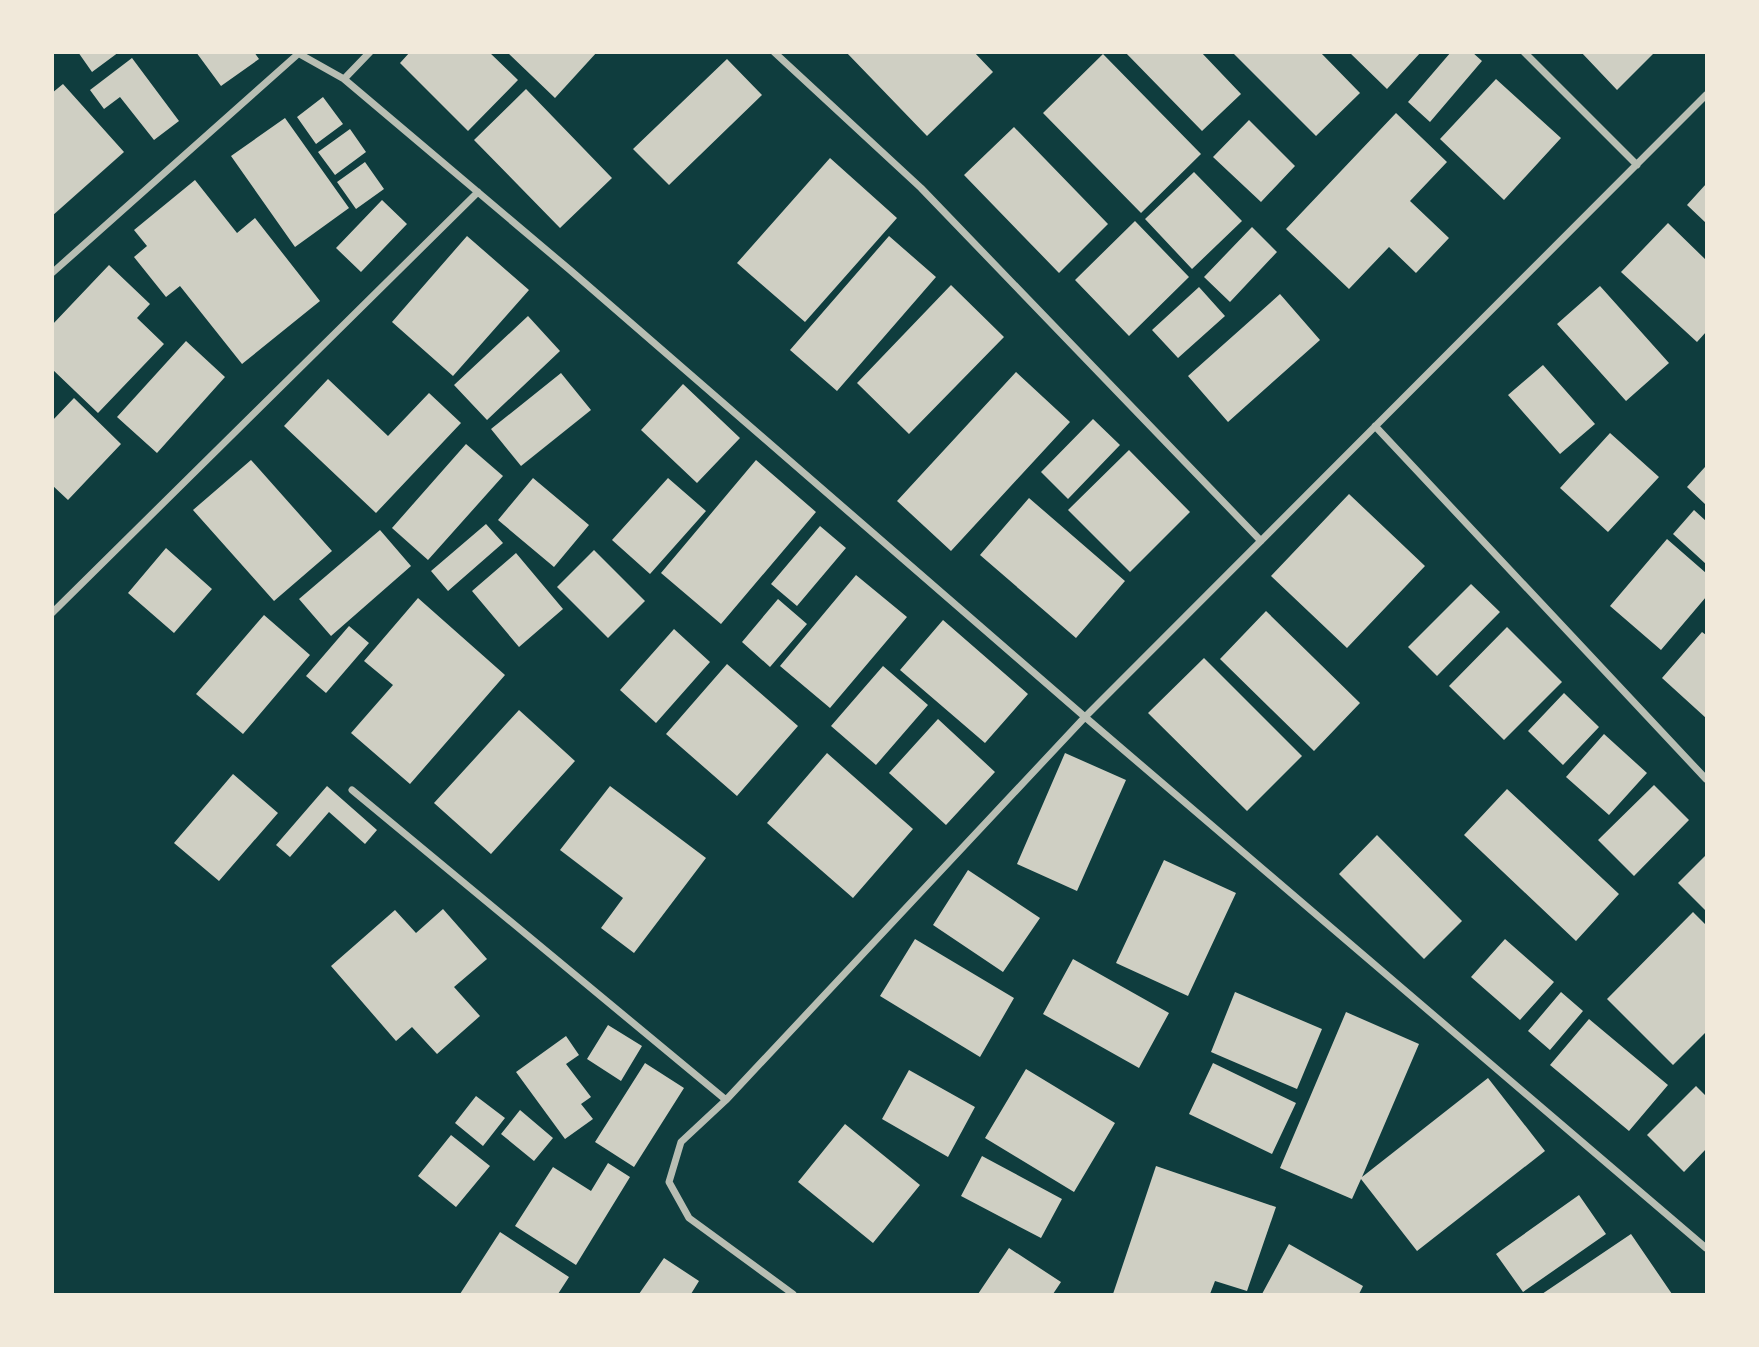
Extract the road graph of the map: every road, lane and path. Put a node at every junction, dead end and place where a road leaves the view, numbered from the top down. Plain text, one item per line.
1 (370, 52) edge
2 (774, 52) edge
3 (1524, 52) edge
4 (297, 53) edge
5 (344, 79) junction
6 (1706, 95) edge
7 (1637, 165) junction
8 (478, 192) junction
9 (52, 273) edge
10 (1375, 426) junction
11 (1261, 541) junction
12 (52, 613) edge
13 (1085, 717) junction
14 (1706, 779) edge
15 (352, 790) dead end
16 (726, 1100) junction
17 (1706, 1248) edge
18 (793, 1294) edge

1 - 5 street
2 - 11 street
3 - 7 street
4 - 5 street
4 - 9 street
5 - 8 street
6 - 7 street
7 - 10 street
8 - 12 street
8 - 13 street
10 - 11 street
10 - 14 street
11 - 13 street
13 - 16 street
13 - 17 street
15 - 16 street
16 - 18 street

